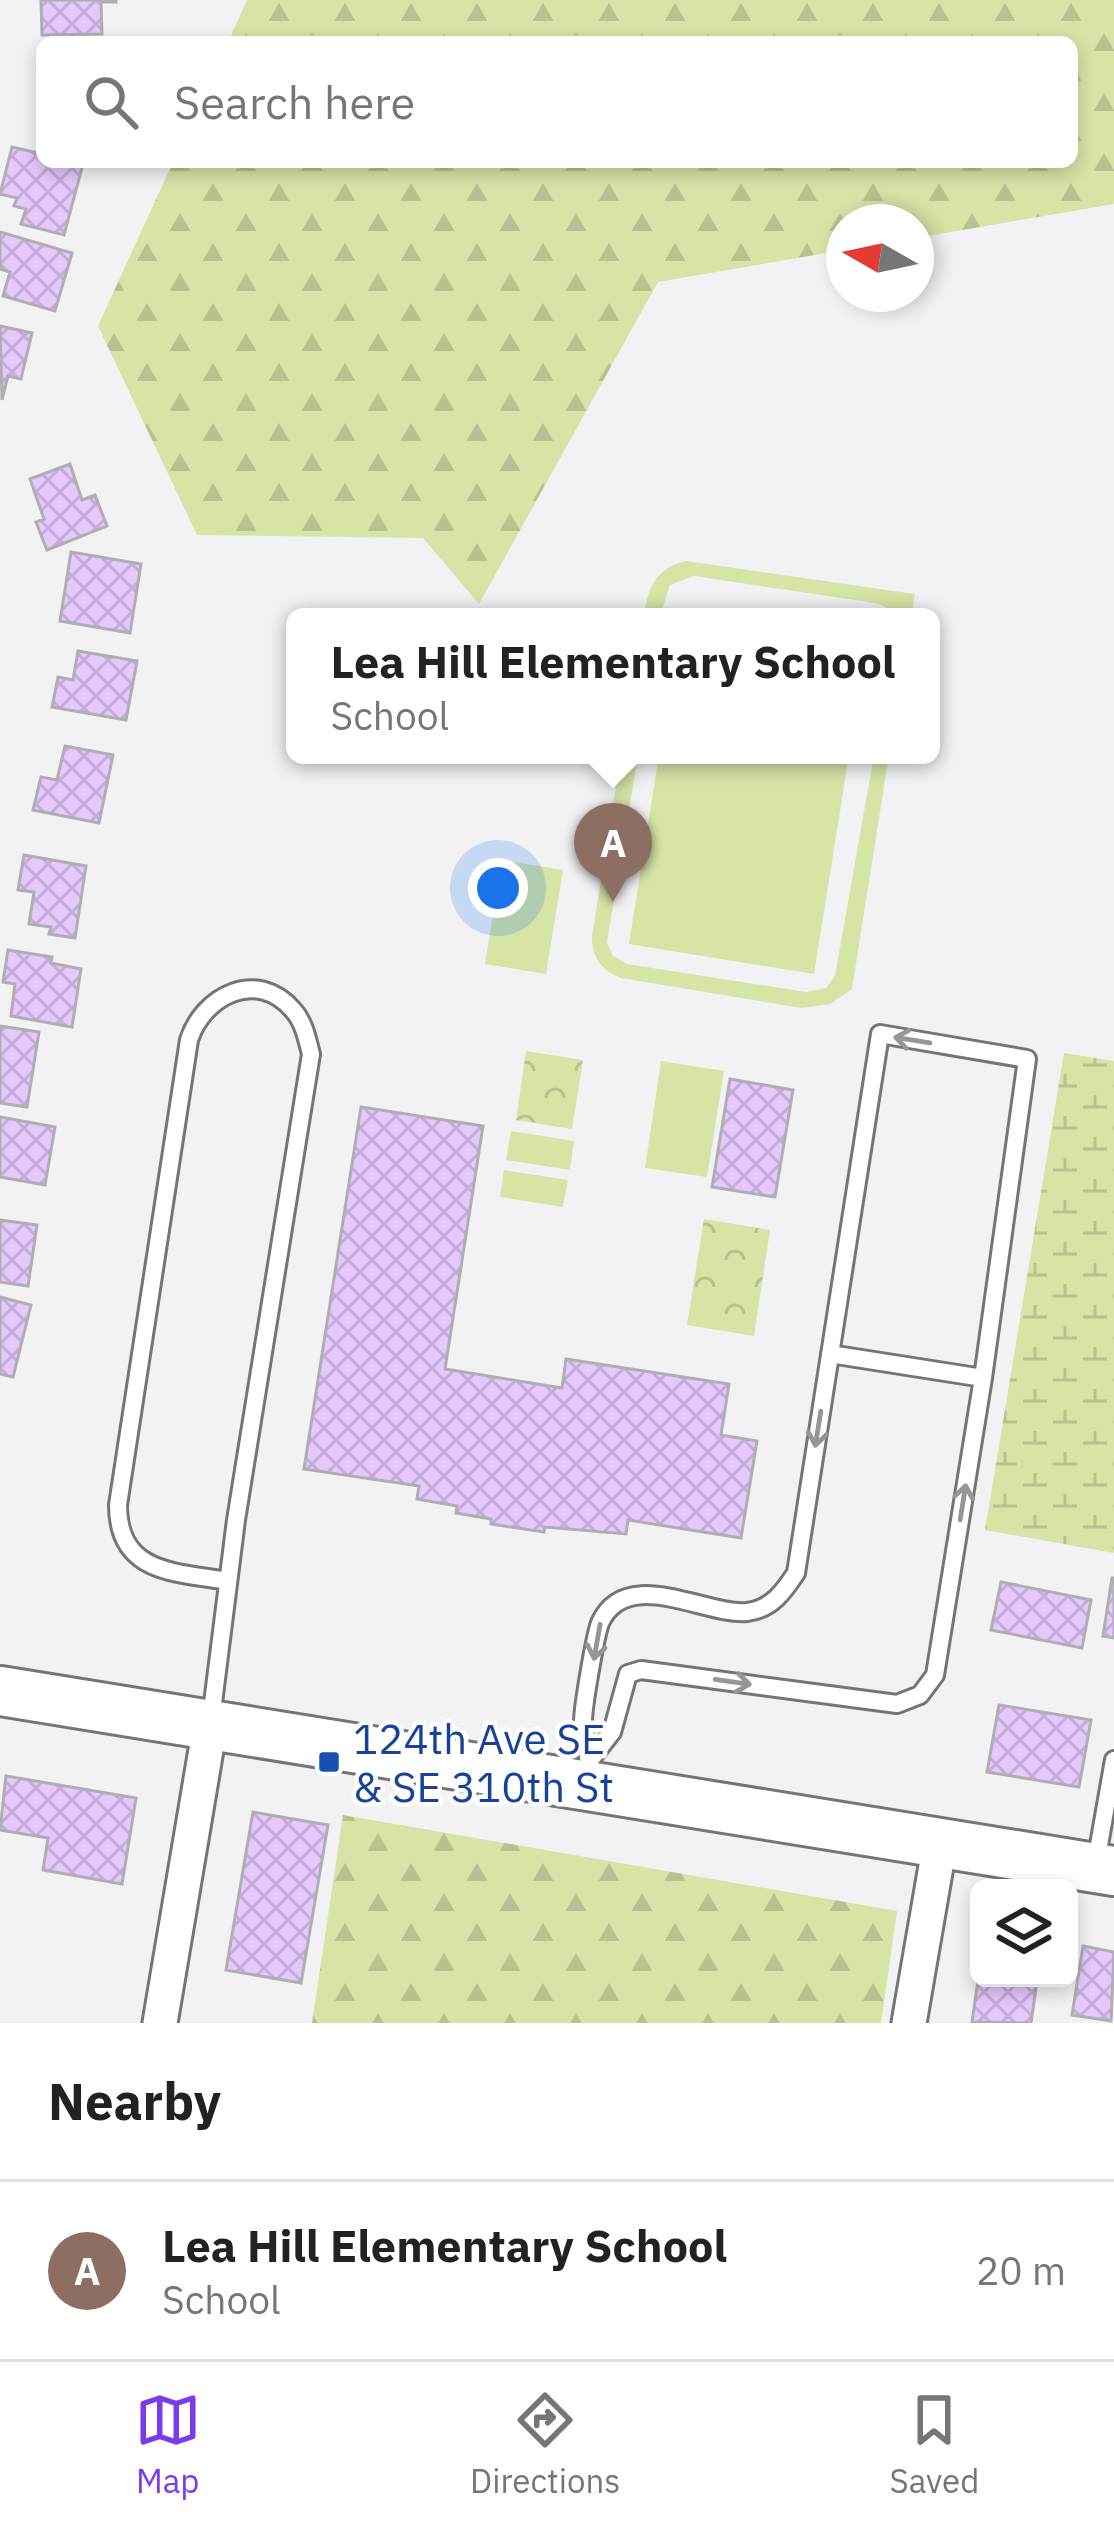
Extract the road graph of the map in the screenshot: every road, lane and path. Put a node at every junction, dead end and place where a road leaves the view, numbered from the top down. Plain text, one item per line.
1 (830, 1354) junction
2 (983, 1378) junction
3 (228, 1581) junction
4 (0, 1691) edge
5 (210, 1726) junction
6 (1114, 1760) edge
7 (589, 1773) junction
8 (940, 1843) junction
9 (1105, 1870) edge
10 (160, 2023) edge
11 (909, 2023) edge

1 - 2 lane
2 -> 1 lane
1 -> 7 lane
7 -> 2 lane
3 - 3 lane
3 - 5 lane
4 - 5 street
5 - 7 street
5 - 10 street
6 - 9 lane
7 - 8 street
8 - 9 street
8 - 11 street

